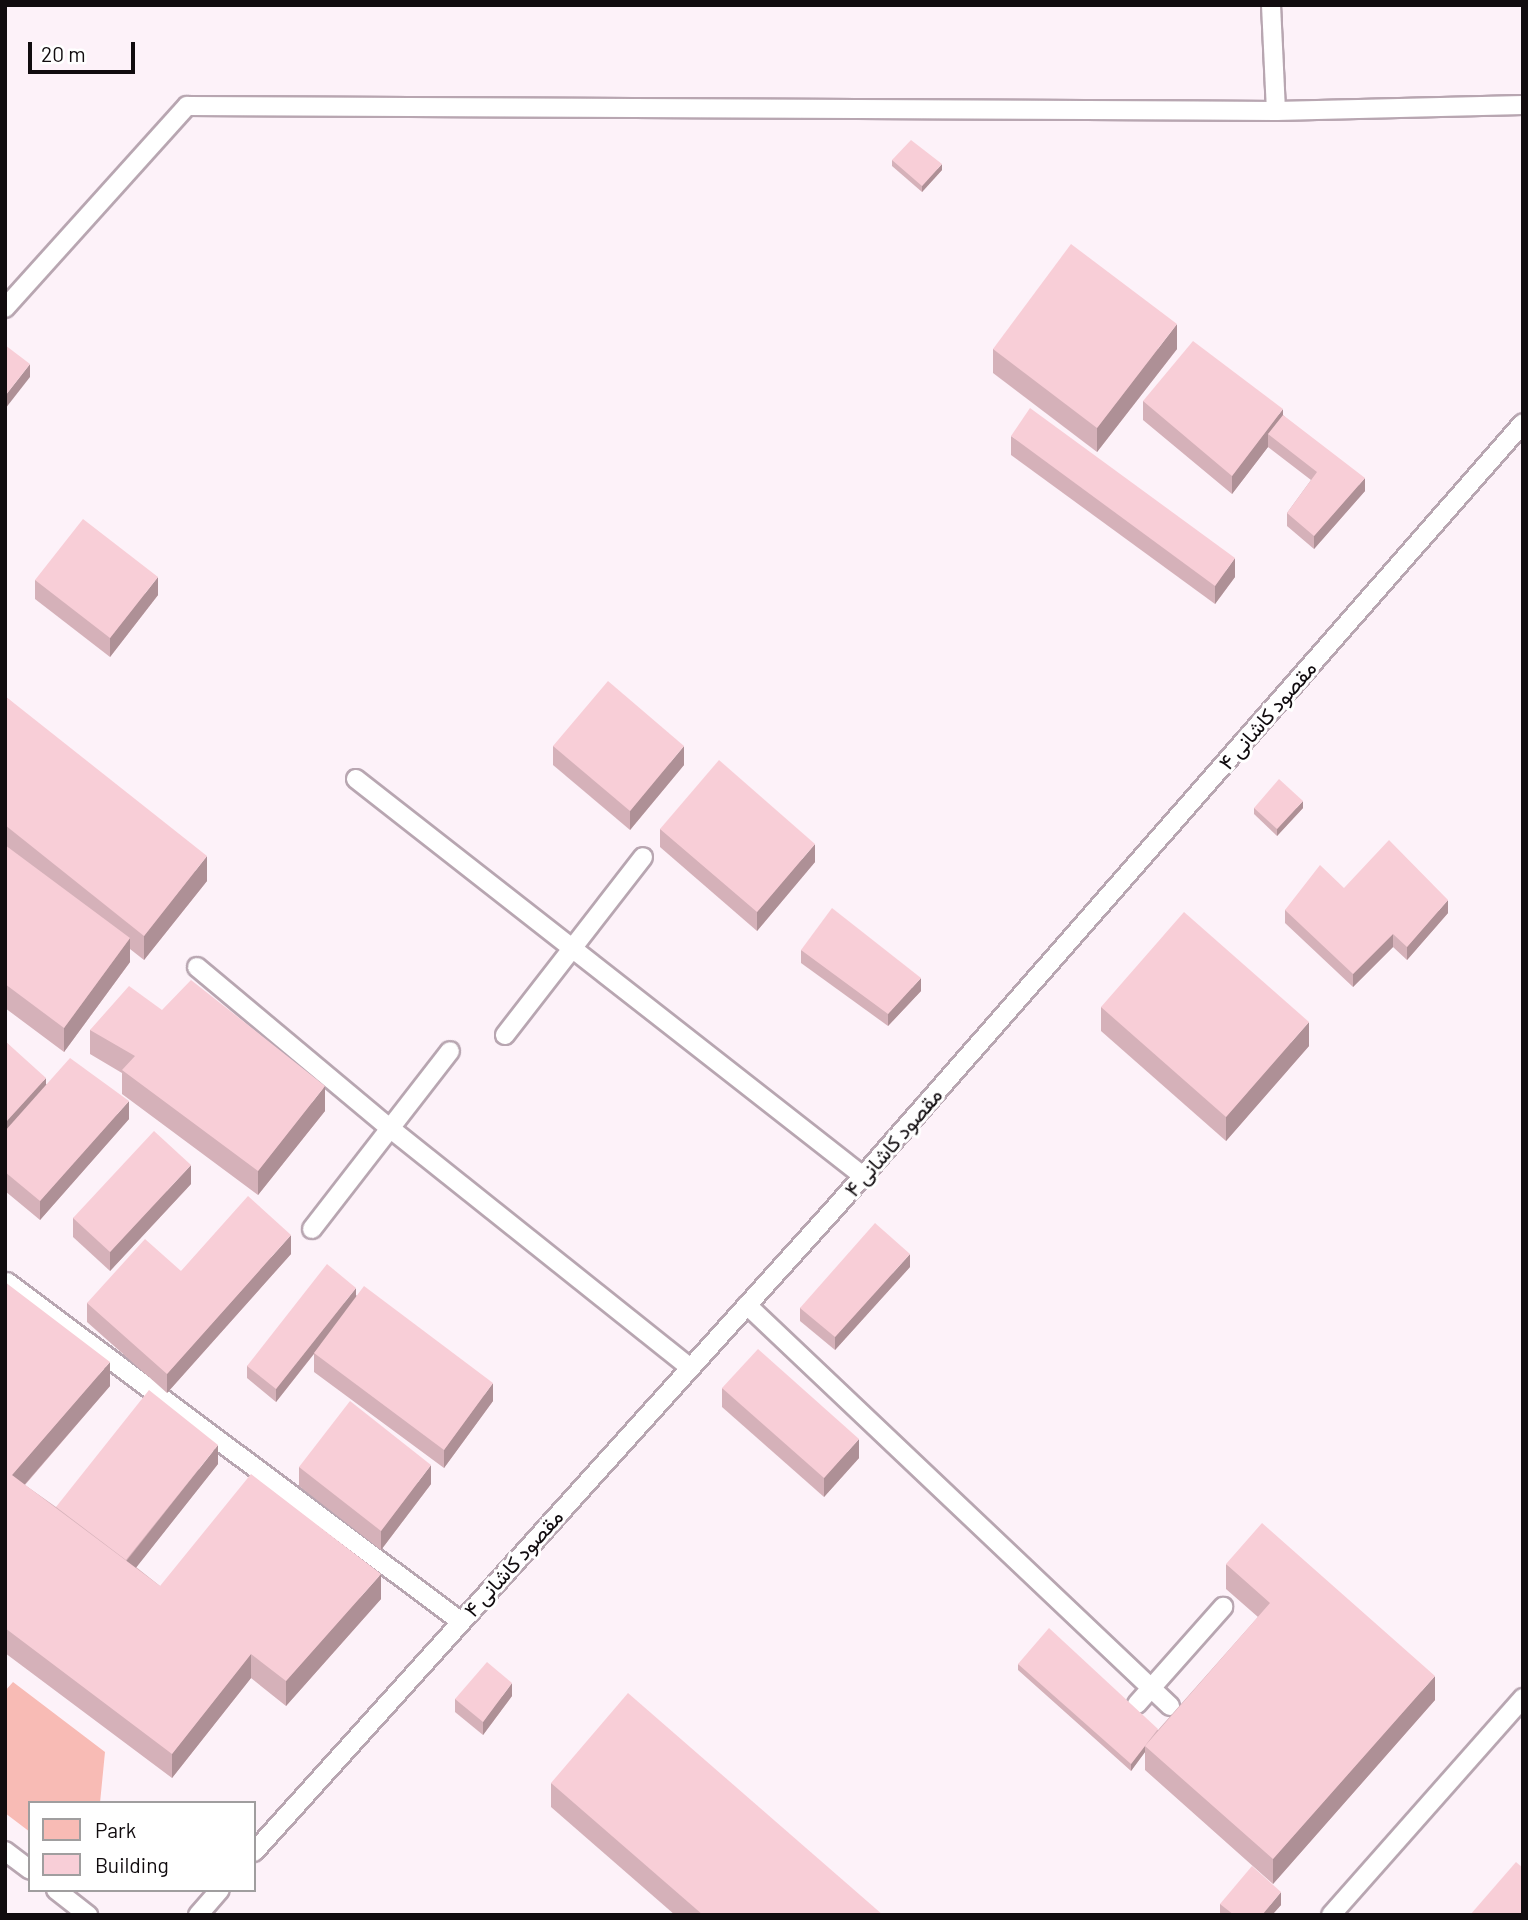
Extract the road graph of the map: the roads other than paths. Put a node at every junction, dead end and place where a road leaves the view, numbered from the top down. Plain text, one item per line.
1 (1271, 5) edge
2 (1523, 105) edge
3 (1276, 111) junction
4 (5, 308) edge
5 (1523, 423) edge
6 (356, 779) dead end
7 (643, 857) dead end
8 (573, 947) junction
9 (197, 967) dead end
10 (505, 1035) dead end
11 (450, 1051) dead end
12 (391, 1129) junction
13 (863, 1176) junction
14 (312, 1229) dead end
15 (7, 1282) edge
16 (747, 1305) junction
17 (690, 1368) junction
18 (1223, 1607) dead end
19 (460, 1621) junction
20 (1152, 1689) junction
21 (1523, 1698) edge
22 (1137, 1704) dead end
23 (1170, 1706) dead end
24 (5, 1851) edge
25 (256, 1851) edge
26 (28, 1868) edge
27 (59, 1892) edge
28 (218, 1892) edge
29 (88, 1915) edge
30 (198, 1915) edge
31 (1331, 1915) edge

1 - 3 lane
2 - 3 lane
3 - 4 lane
5 - 13 lane, مقصود کاشانی ۴
6 - 8 lane
7 - 8 lane
8 - 10 lane
8 - 13 lane
9 - 12 lane
11 - 12 lane
12 - 14 lane
12 - 17 lane
13 - 16 lane, مقصود کاشانی ۴
15 - 19 lane
16 - 17 lane, مقصود کاشانی ۴
16 - 20 lane
17 - 19 lane, مقصود کاشانی ۴
18 - 20 lane
19 - 25 lane, مقصود کاشانی ۴
20 - 22 lane
20 - 23 lane
21 - 31 lane
24 - 26 lane
27 - 29 lane
28 - 30 lane

